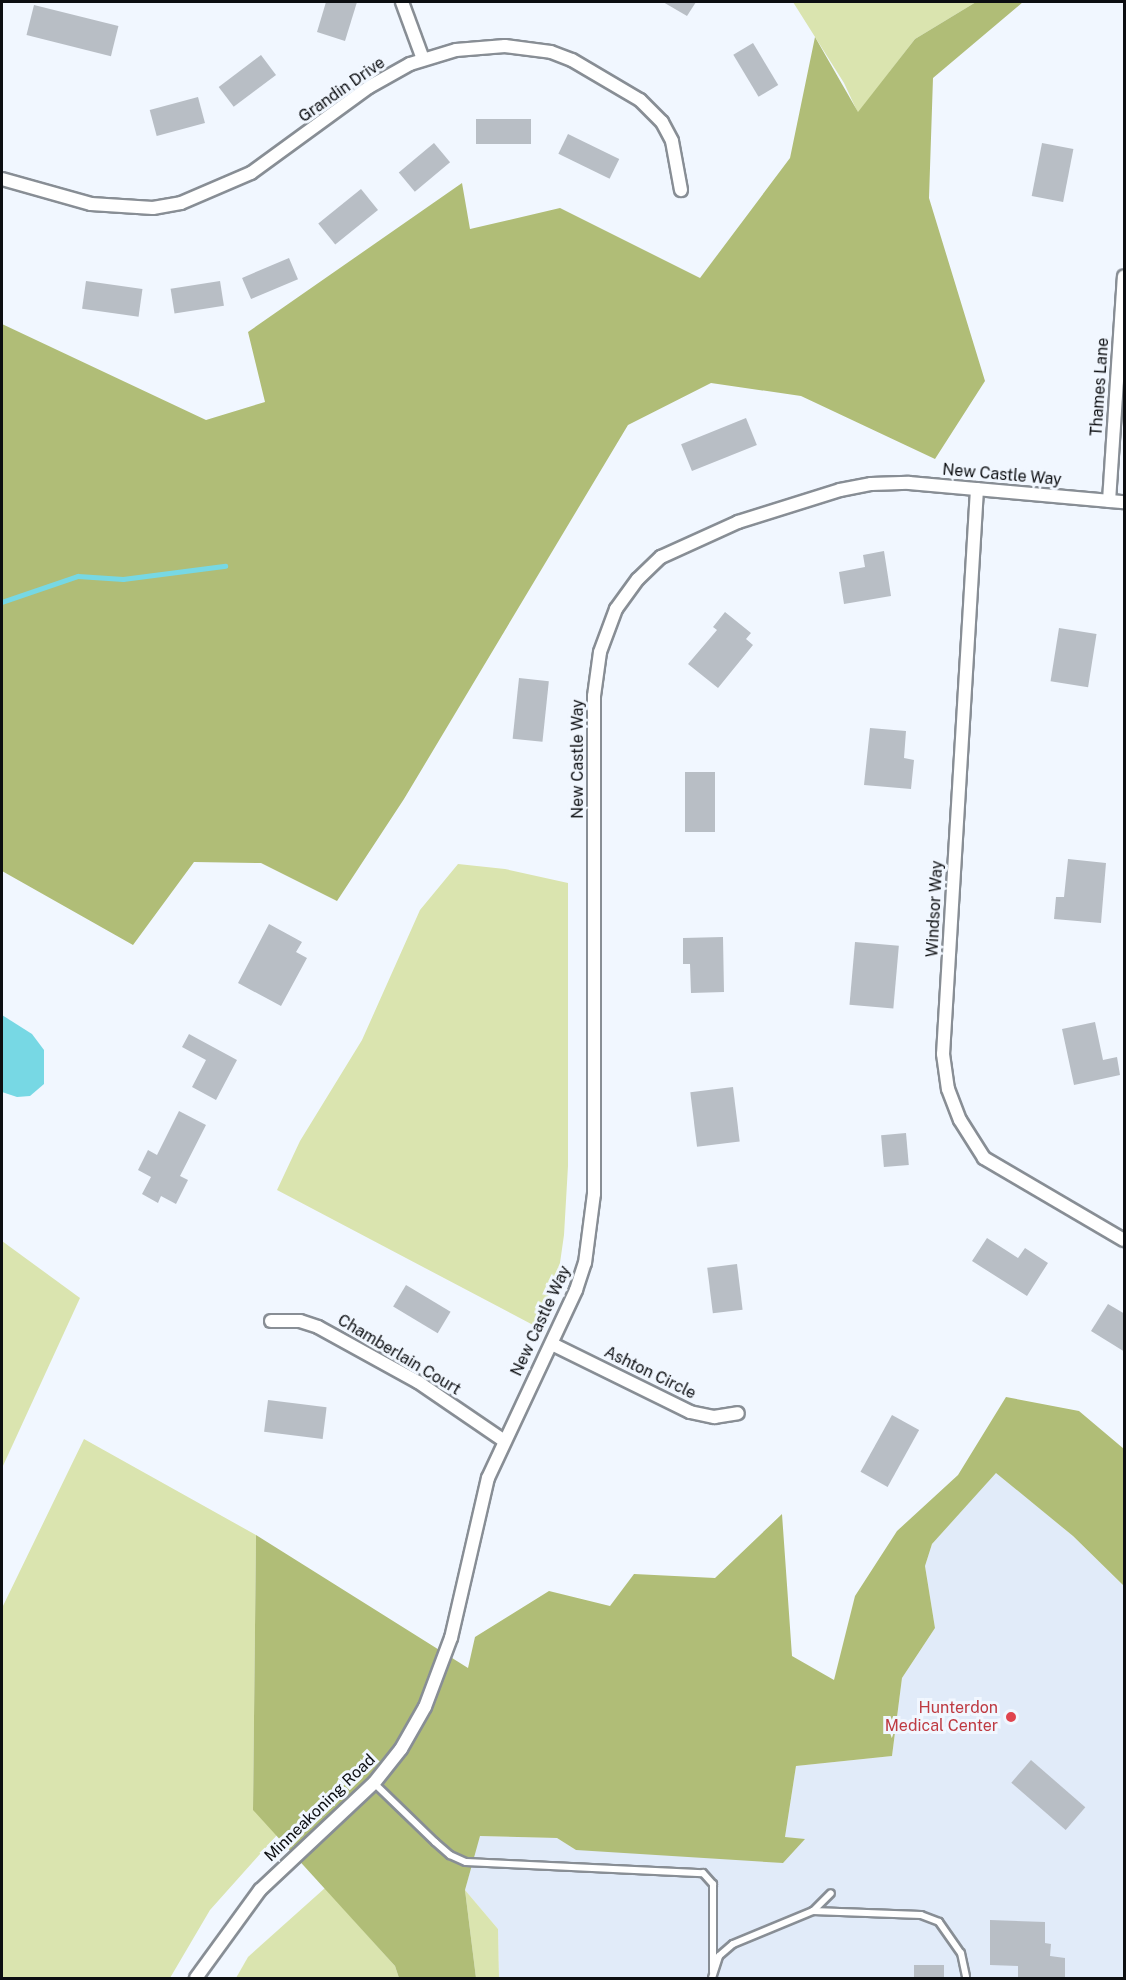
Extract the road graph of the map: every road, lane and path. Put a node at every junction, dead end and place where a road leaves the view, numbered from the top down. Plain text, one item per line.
1 (402, 2) edge
2 (423, 59) junction
3 (2, 179) edge
4 (681, 190) dead end
5 (1125, 276) edge
6 (977, 489) junction
7 (1109, 501) junction
8 (1125, 502) edge
9 (1125, 1240) edge
10 (271, 1321) dead end
11 (552, 1344) junction
12 (738, 1413) dead end
13 (503, 1440) junction
14 (374, 1783) junction
15 (831, 1893) dead end
16 (813, 1911) junction
17 (713, 1975) edge
18 (966, 1976) dead end
19 (196, 1978) edge

1 - 2 street
2 - 3 street, Grandin Drive
2 - 4 street, Grandin Drive
5 - 7 street, Thames Lane
6 - 7 street, New Castle Way
6 - 9 street, Windsor Way
6 - 11 street, New Castle Way
7 - 8 street, New Castle Way
10 - 13 street, Chamberlain Court
11 - 12 street, Ashton Circle
11 - 13 street, New Castle Way
13 - 14 street, Minneakoning Road
14 - 17 lane
14 - 19 street, Minneakoning Road
15 - 16 lane
16 - 17 lane
16 - 18 lane

